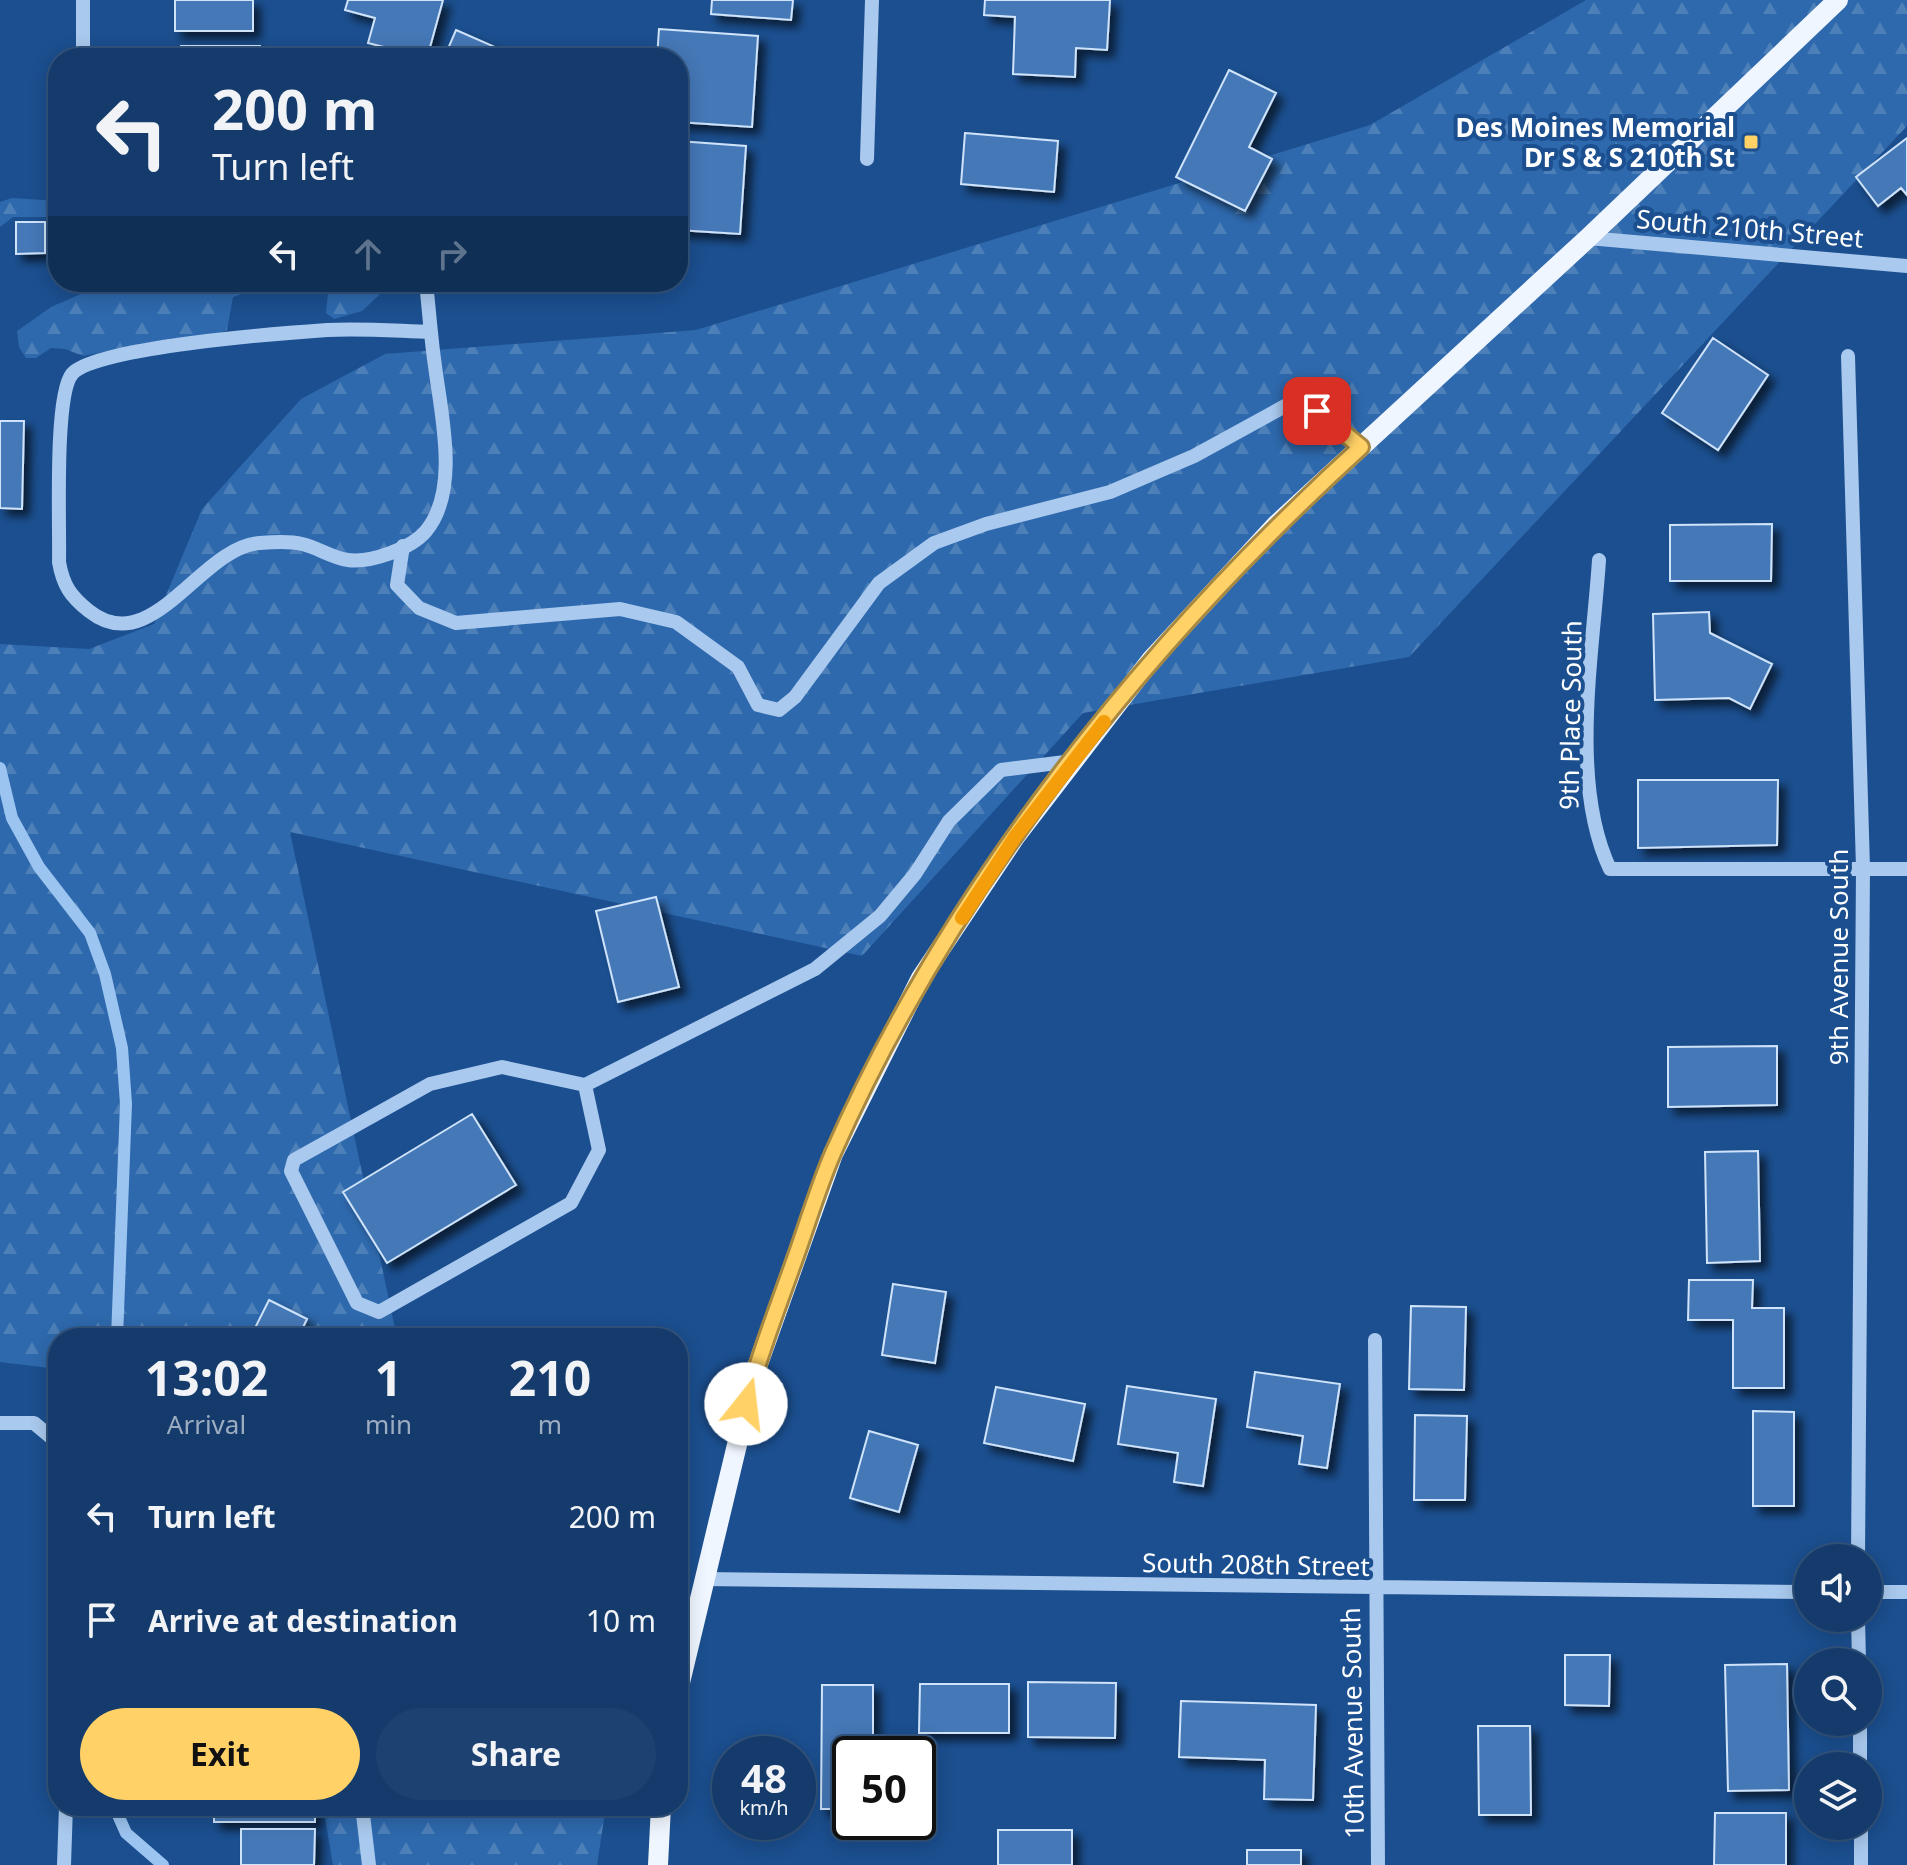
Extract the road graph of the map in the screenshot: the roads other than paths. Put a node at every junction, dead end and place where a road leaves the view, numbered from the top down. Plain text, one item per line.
1 (83, 0) edge
2 (872, 0) edge
3 (1838, 0) edge
4 (83, 48) edge
5 (867, 159) dead end
6 (1588, 238) junction
7 (1907, 266) edge
8 (427, 292) edge
9 (431, 332) junction
10 (1848, 356) dead end
11 (1361, 447) junction
12 (403, 546) junction
13 (1599, 560) dead end
14 (1073, 761) junction
15 (1863, 868) junction
16 (1907, 869) edge
17 (585, 1085) junction
18 (1375, 1340) dead end
19 (0, 1423) edge
20 (48, 1435) edge
21 (1858, 1544) edge
22 (703, 1579) junction
23 (1374, 1590) junction
24 (1794, 1592) edge
25 (1882, 1592) edge
26 (1907, 1592) edge
27 (688, 1646) edge
28 (66, 1816) edge
29 (363, 1816) edge
30 (660, 1816) edge
31 (1861, 1840) edge
32 (64, 1865) edge
33 (369, 1865) edge
34 (658, 1865) edge
35 (1378, 1865) edge
36 (1861, 1865) edge

1 - 4 street
2 - 5 street
3 - 6 main road
6 - 7 street, South 210th Street
6 - 11 main road
8 - 9 street
9 - 12 street
9 - 12 street
10 - 15 street, 9th Avenue South
11 - 12 street
11 - 14 main road
13 - 15 street, 9th Place South
14 - 17 street
14 - 22 main road
15 - 16 street
15 - 21 street, 9th Avenue South
17 - 17 street
18 - 23 street, 10th Avenue South
19 - 20 street
22 - 23 street, South 208th Street
22 - 27 main road
23 - 24 street, South 208th Street
23 - 35 street, 10th Avenue South
25 - 26 street
28 - 32 street
29 - 33 street
30 - 34 main road
31 - 36 street

